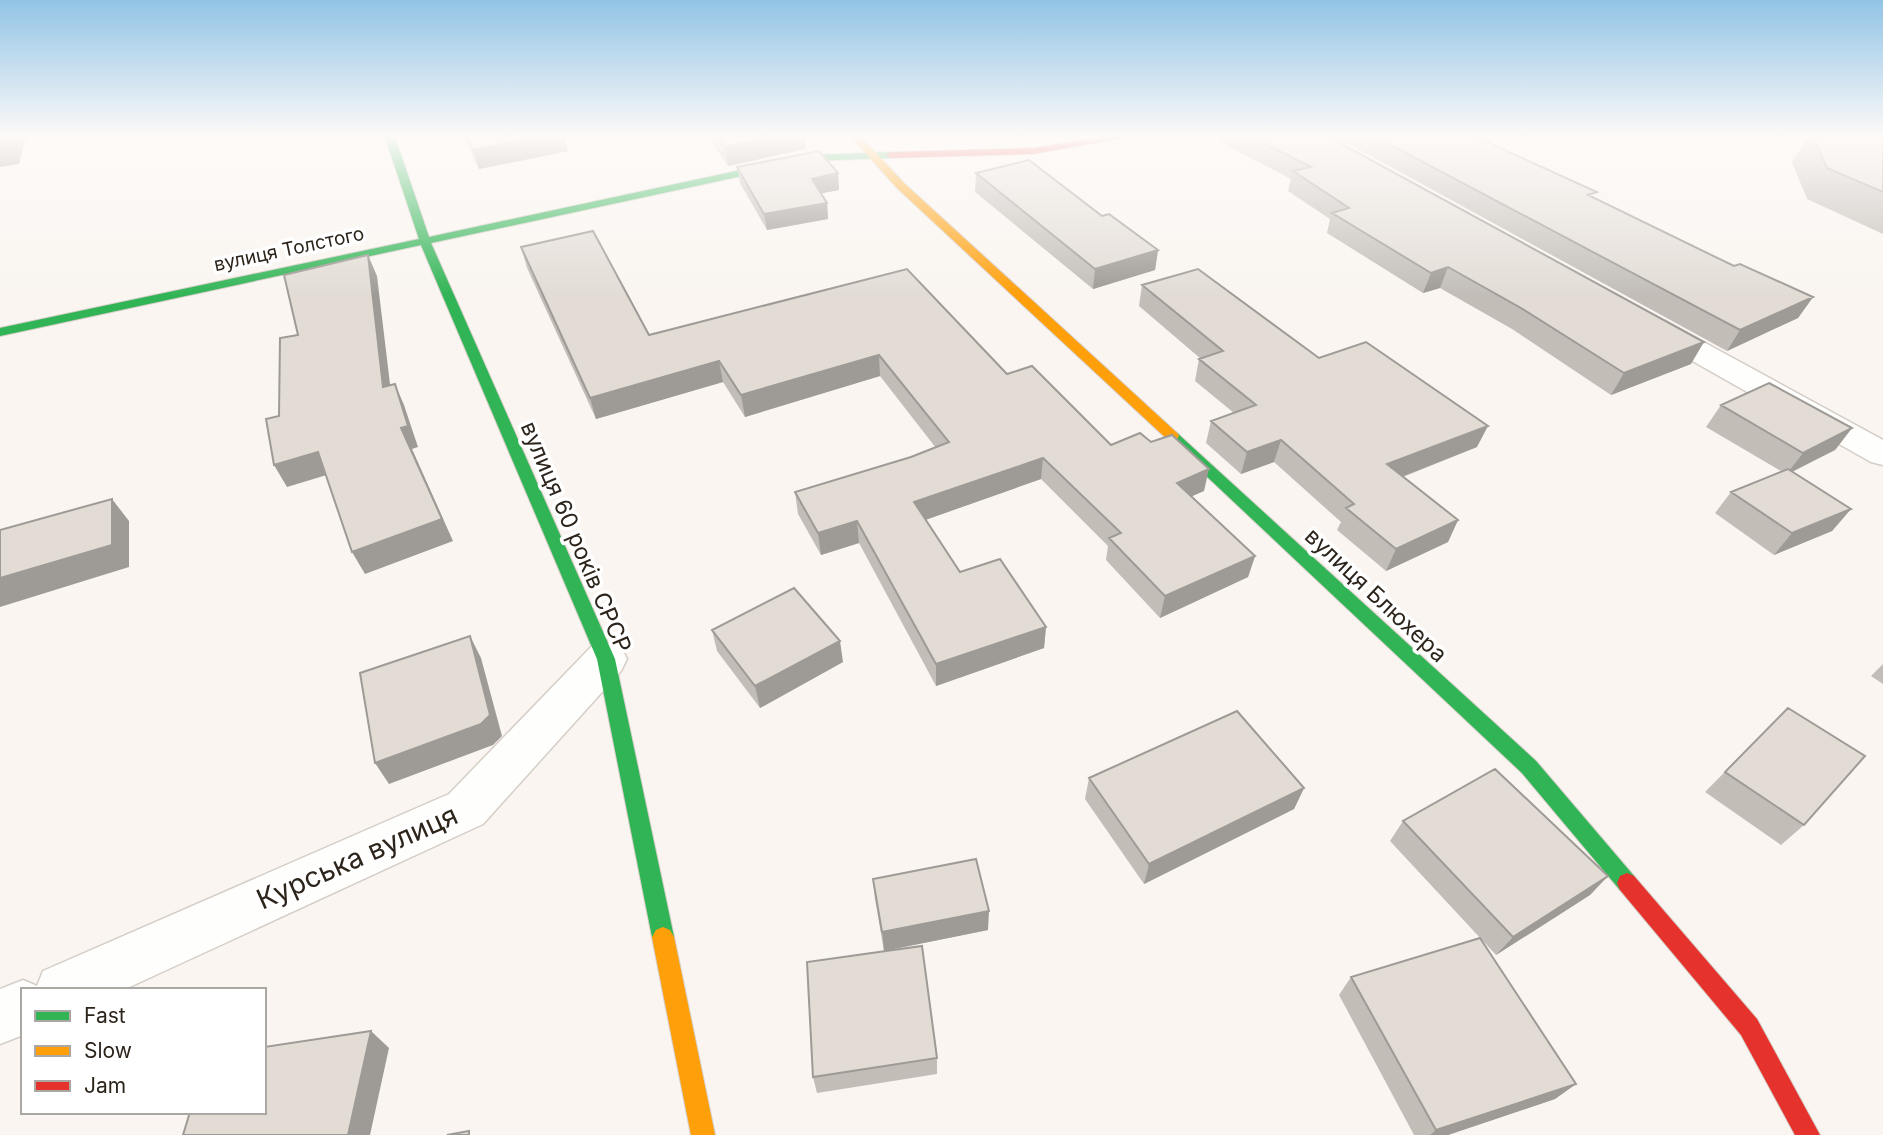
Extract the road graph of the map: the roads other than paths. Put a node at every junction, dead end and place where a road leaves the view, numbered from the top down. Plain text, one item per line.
1 (408, 190) edge
2 (664, 190) edge
3 (907, 190) edge
4 (425, 242) junction
5 (1628, 313) edge
6 (0, 332) edge
7 (1883, 454) edge
8 (606, 659) junction
9 (66, 988) edge
10 (21, 1008) edge
11 (0, 1017) edge
12 (703, 1135) edge
13 (1808, 1135) edge

1 - 4 street, вулиця 60 років СРСР
2 - 4 street, вулиця Толстого
3 - 13 street, вулиця Блюхера
4 - 6 street, вулиця Толстого
4 - 8 street, вулиця 60 років СРСР
5 - 7 street
8 - 9 street, Курська вулиця
8 - 12 street, вулиця 60 років СРСР
10 - 11 street

